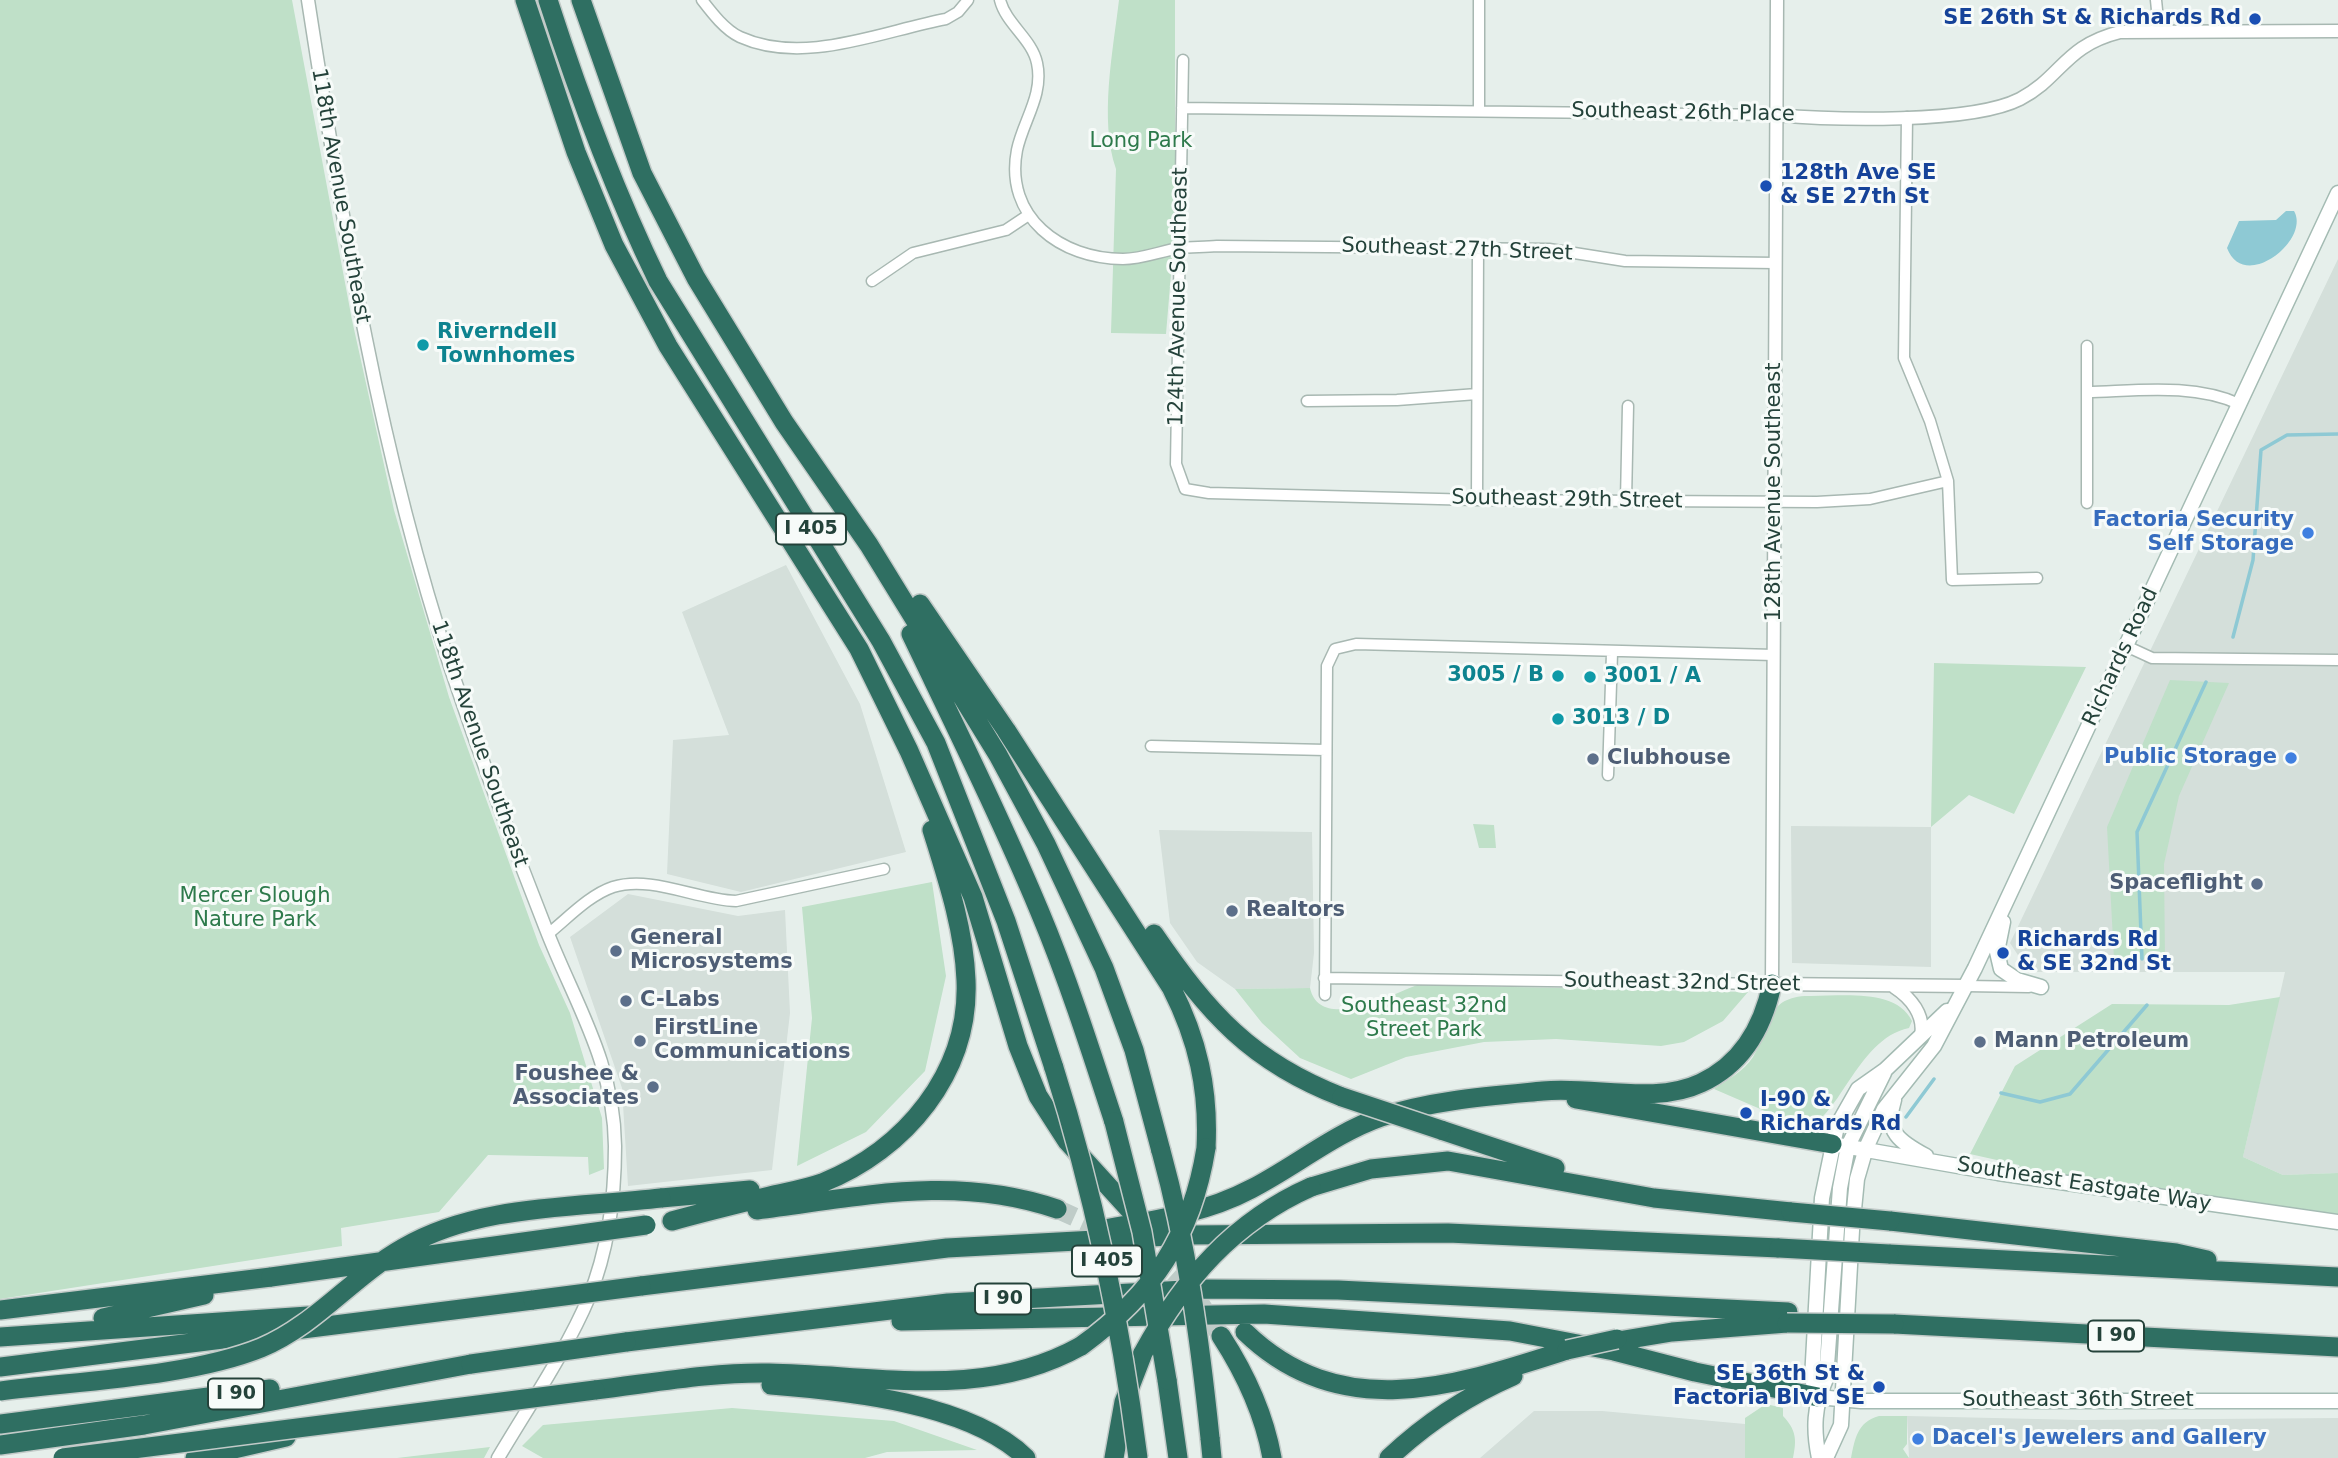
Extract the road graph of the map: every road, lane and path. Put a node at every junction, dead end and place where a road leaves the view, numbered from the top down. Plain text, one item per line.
1 (308, 0) edge
2 (525, 0) edge
3 (548, 0) edge
4 (581, 0) edge
5 (702, 0) edge
6 (968, 0) edge
7 (1000, 0) edge
8 (1479, 0) edge
9 (1777, 0) edge
10 (2156, 0) edge
11 (2159, 30) junction
12 (2338, 31) edge
13 (1183, 60) dead end
14 (1182, 108) junction
15 (1479, 110) junction
16 (1777, 114) junction
17 (1907, 117) junction
18 (2338, 193) edge
19 (1027, 216) junction
20 (1478, 247) junction
21 (1180, 248) junction
22 (1776, 263) junction
23 (872, 281) dead end
24 (2087, 346) dead end
25 (2087, 392) junction
26 (1477, 394) junction
27 (1307, 401) dead end
28 (2239, 404) junction
29 (1628, 405) dead end
30 (1948, 481) junction
31 (1185, 489) joint
32 (831, 492) junction
33 (1477, 500) junction
34 (1626, 500) junction
35 (1775, 502) junction
36 (2087, 503) dead end
37 (869, 545) junction
38 (2037, 578) dead end
39 (2126, 646) junction
40 (1612, 653) junction
41 (1774, 655) junction
42 (2338, 660) edge
43 (1006, 730) junction
44 (1151, 746) dead end
45 (1326, 750) junction
46 (909, 751) junction
47 (1608, 775) dead end
48 (884, 869) dead end
49 (2010, 894) junction
50 (548, 934) junction
51 (1324, 978) junction
52 (1772, 984) junction
53 (1966, 986) junction
54 (1893, 987) junction
55 (2041, 987) joint
56 (1325, 995) dead end
57 (1954, 1005) junction
58 (1920, 1037) junction
59 (1898, 1091) junction
60 (1505, 1095) junction
61 (1840, 1145) junction
62 (1866, 1148) junction
63 (1940, 1163) junction
64 (854, 1169) junction
65 (1706, 1204) junction
66 (1056, 1209) tunnel mouth
67 (1129, 1209) dead end
68 (672, 1221) junction
69 (2338, 1222) edge
70 (1015, 1244) junction
71 (2253, 1271) junction
72 (271, 1277) junction
73 (2338, 1277) edge
74 (0, 1310) edge
75 (372, 1318) junction
76 (1788, 1318) junction
77 (1245, 1332) tunnel mouth
78 (698, 1333) junction
79 (27, 1334) junction
80 (1221, 1336) tunnel mouth
81 (0, 1337) edge
82 (2338, 1347) edge
83 (1568, 1353) junction
84 (471, 1364) junction
85 (0, 1367) edge
86 (637, 1385) junction
87 (0, 1391) edge
88 (1818, 1398) junction
89 (1842, 1400) junction
90 (2338, 1401) edge
91 (388, 1415) junction
92 (0, 1423) edge
93 (0, 1446) edge
94 (63, 1458) edge
95 (195, 1458) edge
96 (498, 1458) edge
97 (1026, 1458) edge
98 (1114, 1458) edge
99 (1138, 1458) edge
100 (1178, 1458) edge
101 (1212, 1458) edge
102 (1272, 1458) edge
103 (1389, 1458) edge
104 (1818, 1458) edge
105 (1826, 1458) edge

1 - 50 street, 118th Avenue Southeast
2 - 46 highway
3 - 99 highway, I 405, bridge
4 - 32 highway, I 405
5 - 6 street
7 - 19 street
8 - 15 street
9 - 16 street, 128th Avenue Southeast
10 - 11 street
11 - 12 street, Southeast 26th Place
11 - 17 street, Southeast 26th Place
13 - 14 street, 124th Avenue Southeast
14 - 15 street, Southeast 26th Place
14 - 21 street, 124th Avenue Southeast
15 - 16 street, Southeast 26th Place
16 - 17 street, Southeast 26th Place
16 - 22 street, 128th Avenue Southeast
17 - 30 street
18 - 28 main road, Richards Road
19 - 21 street, Southeast 27th Street
19 - 23 street
20 - 21 street, Southeast 27th Street
20 - 22 street, Southeast 27th Street
20 - 26 street
21 - 31 street, 124th Avenue Southeast
22 - 35 street, 128th Avenue Southeast
24 - 25 street
25 - 28 street
25 - 36 street
26 - 27 street
26 - 33 street
28 - 39 main road, Richards Road
29 - 34 street
30 - 35 street, Southeast 29th Street
30 - 38 street
31 - 33 street, Southeast 29th Street
32 - 37 highway, I 405
32 - 43 highway
33 - 34 street, Southeast 29th Street
34 - 35 street, Southeast 29th Street
35 - 41 street, 128th Avenue Southeast
37 - 100 highway, bridge
37 - 101 highway, I 405, bridge
39 - 42 street
39 - 49 main road, Richards Road
40 - 41 street
40 - 45 street
40 - 47 street
41 - 52 street, 128th Avenue Southeast
43 - 65 highway, bridge
43 - 86 highway, bridge
44 - 45 street
45 - 51 street
46 - 64 highway
46 - 67 highway
48 - 50 street
49 - 53 main road, Richards Road
49 - 55 main road
50 - 96 street, 118th Avenue Southeast
51 - 52 street, Southeast 32nd Street
51 - 56 street
52 - 54 street, Southeast 32nd Street
52 - 60 highway
53 - 54 street, Southeast 32nd Street
53 - 55 street, Southeast 32nd Street
53 - 57 main road, Richards Road
54 - 58 street
57 - 58 main road, Richards Road
57 - 59 main road, Richards Road
58 - 61 main road, Richards Road
59 - 62 main road, Richards Road
59 - 63 main road
60 - 61 highway
60 - 70 highway
61 - 62 main road, Southeast Eastgate Way
61 - 88 main road, Richards Road
62 - 63 main road, Southeast Eastgate Way
62 - 89 main road, Richards Road
63 - 69 main road, Southeast Eastgate Way
64 - 68 highway
64 - 87 highway, bridge
65 - 71 highway, bridge
65 - 98 highway, bridge
66 - 68 highway
68 - 72 highway, bridge
70 - 71 highway, bridge
70 - 75 highway, bridge
71 - 73 highway
72 - 74 highway
72 - 79 highway
75 - 79 highway, bridge
75 - 85 highway, bridge
76 - 78 highway, I 90
76 - 82 highway, I 90, bridge
76 - 83 highway, bridge
77 - 83 highway
78 - 84 highway, I 90, bridge
78 - 88 highway
79 - 81 highway
80 - 102 highway
83 - 103 highway
84 - 92 highway, I 90
84 - 93 highway
86 - 91 highway, bridge
86 - 97 highway
88 - 89 main road, Southeast 36th Street
88 - 104 main road, Richards Road
89 - 90 main road, Southeast 36th Street
89 - 105 main road, Richards Road
91 - 94 highway, bridge
91 - 95 highway, bridge

